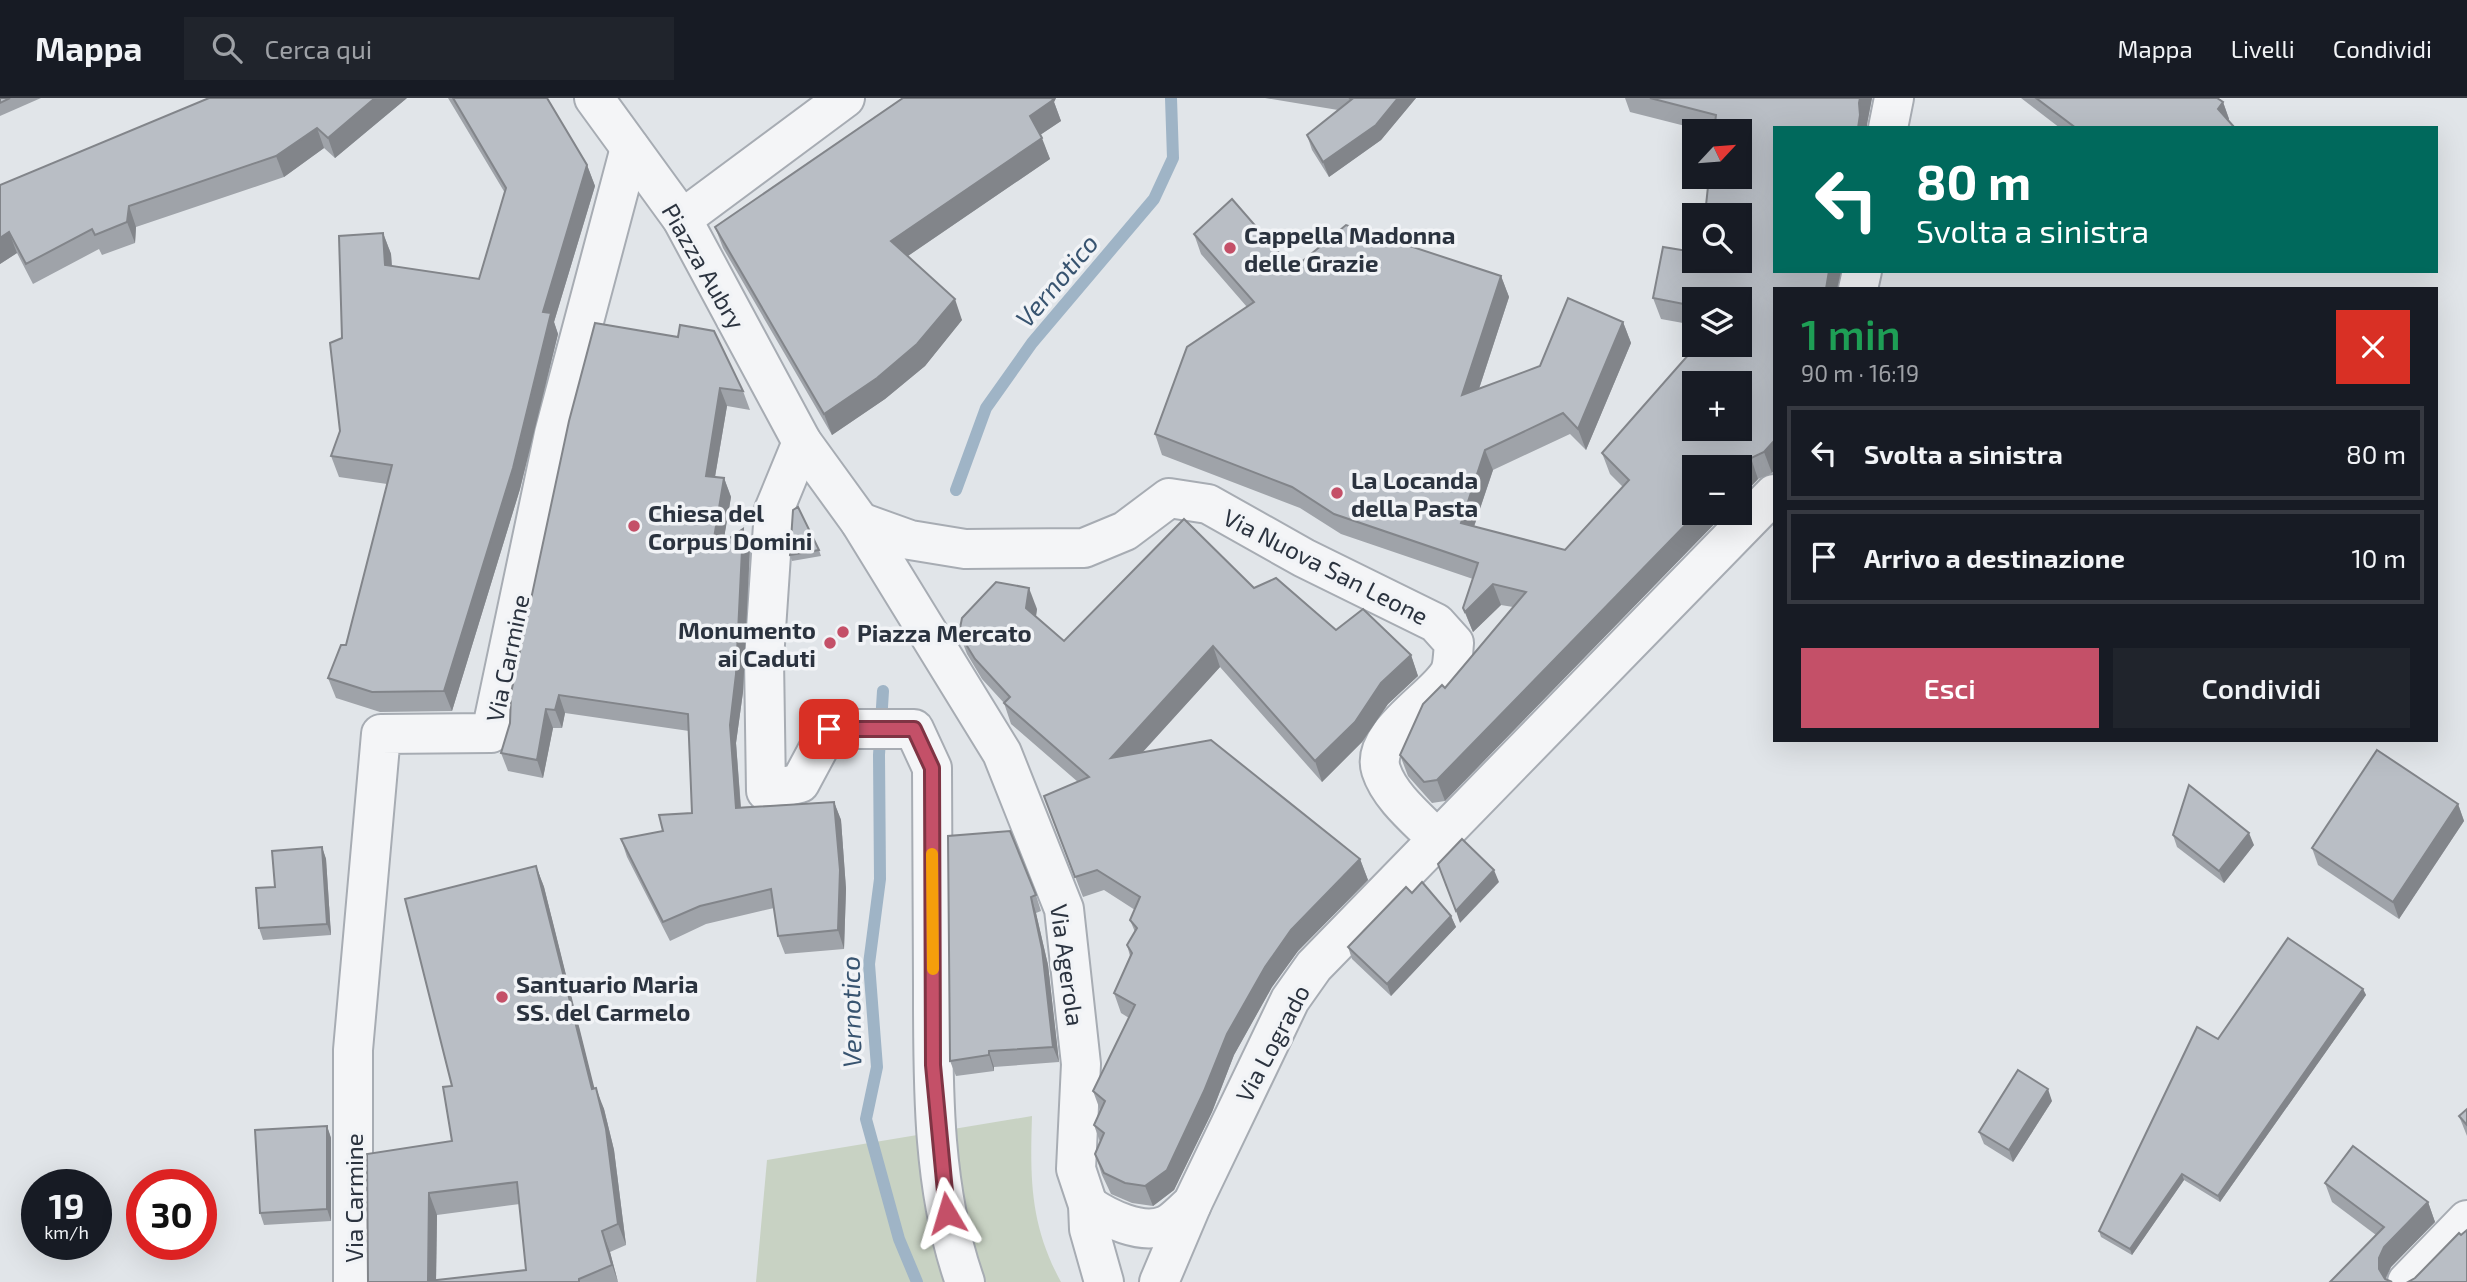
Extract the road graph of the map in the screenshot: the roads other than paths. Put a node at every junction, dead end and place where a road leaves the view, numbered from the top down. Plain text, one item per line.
1 (594, 98) edge
2 (845, 98) edge
3 (1894, 98) edge
4 (1888, 126) edge
5 (630, 149) junction
6 (682, 219) junction
7 (802, 442) junction
8 (1773, 495) edge
9 (860, 522) junction
10 (1439, 841) junction
11 (1192, 1204) junction
12 (1088, 1205) junction
13 (2467, 1220) edge
14 (353, 1282) edge
15 (965, 1282) edge
16 (1104, 1282) edge
17 (1160, 1282) edge
18 (2407, 1282) edge

1 - 5 street, Piazza Aubry
2 - 6 street
3 - 4 street
5 - 6 street, Piazza Aubry
5 - 14 street, Via Carmine
6 - 7 street, Piazza Aubry
7 - 9 street
7 - 15 street
8 - 10 street
9 - 10 street, Via Nuova San Leone
9 - 12 street, Via Agerola
10 - 11 street, Via Logrado
11 - 12 street
11 - 17 street, Via Logrado
12 - 16 street, Via Agerola
13 - 18 street

